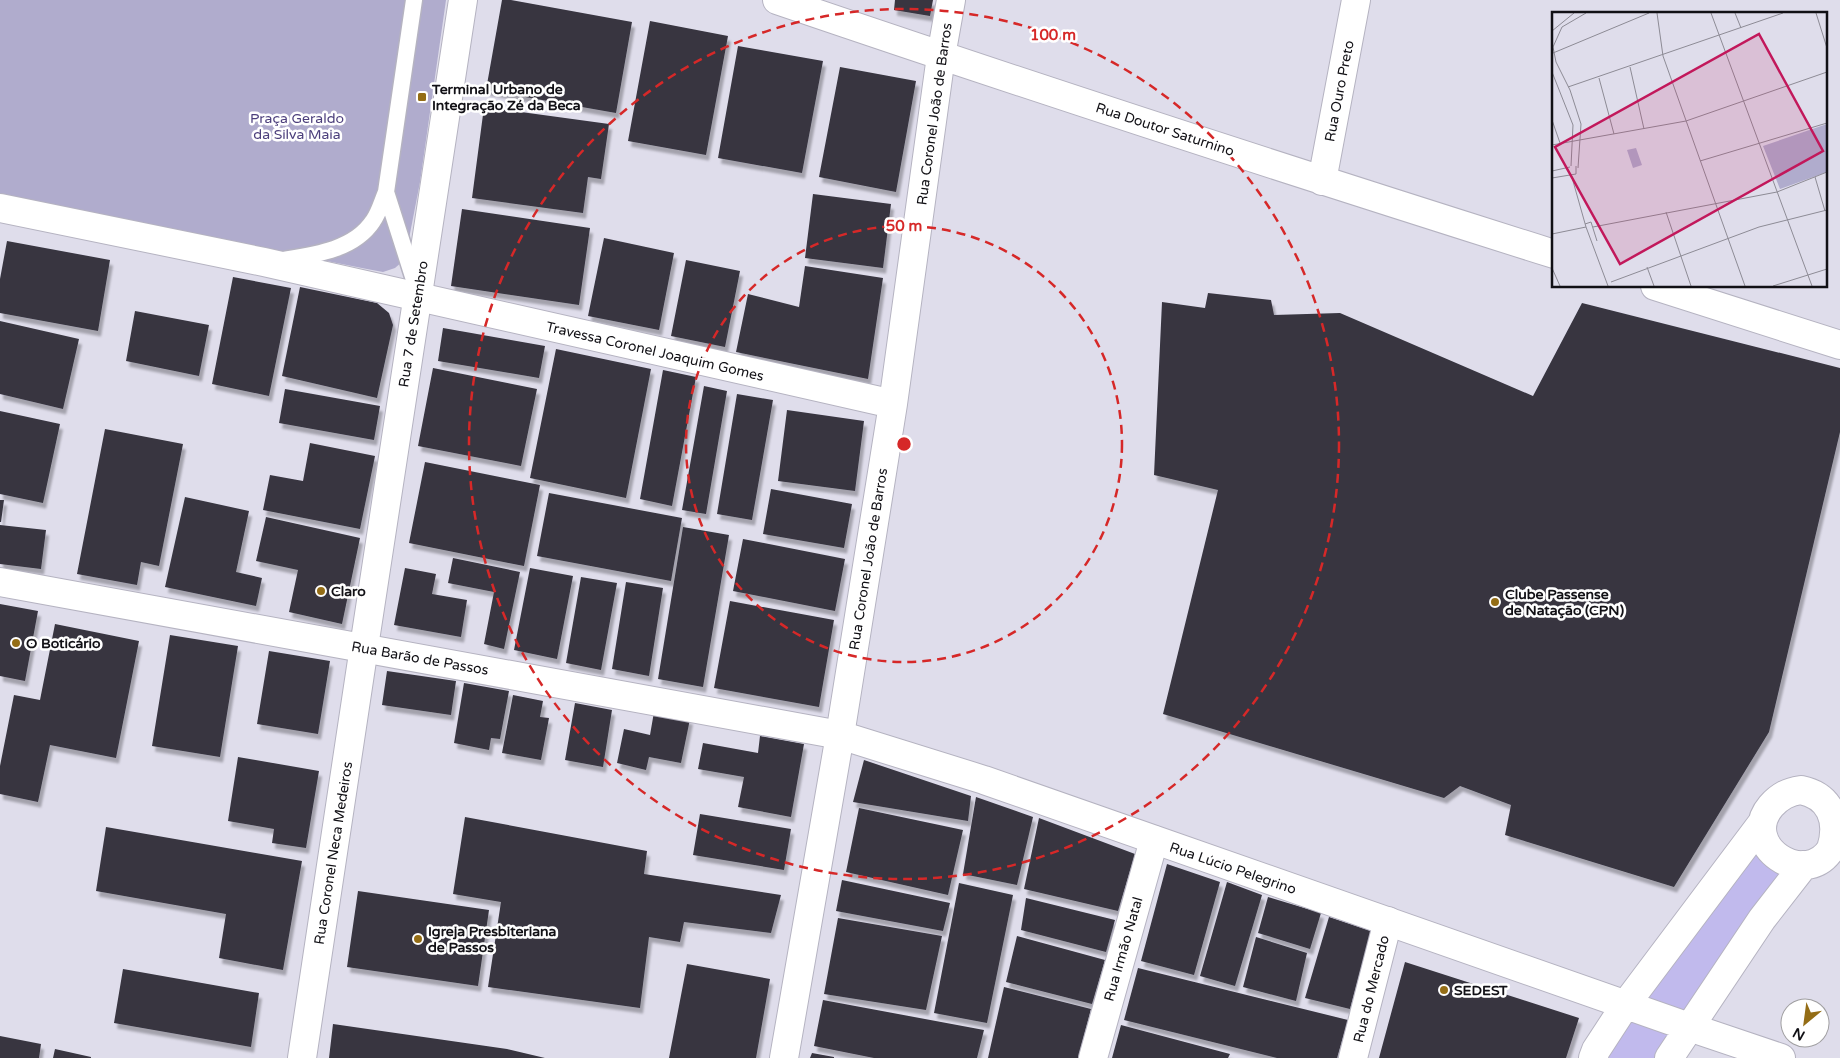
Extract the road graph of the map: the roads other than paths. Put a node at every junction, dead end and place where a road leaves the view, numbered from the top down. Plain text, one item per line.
1 (414, 0) edge
2 (463, 0) edge
3 (777, 0) edge
4 (951, 0) edge
5 (1356, 0) edge
6 (941, 56) junction
7 (1322, 181) junction
8 (386, 192) junction
9 (0, 208) edge
10 (1552, 253) edge
11 (264, 262) junction
12 (1661, 288) edge
13 (418, 295) junction
14 (1840, 345) edge
15 (893, 404) junction
16 (0, 582) edge
17 (364, 647) junction
18 (840, 735) junction
19 (1837, 807) edge
20 (1762, 823) junction
21 (1154, 840) junction
22 (1809, 864) junction
23 (1840, 870) edge
24 (1388, 921) junction
25 (1626, 1004) junction
26 (1689, 1027) junction
27 (302, 1058) edge
28 (784, 1058) edge
29 (1093, 1058) edge
30 (1353, 1058) edge
31 (1593, 1058) edge
32 (1669, 1058) edge
33 (1781, 1058) edge

1 - 8 lane
2 - 13 street, Rua 7 de Setembro
3 - 6 street, Rua Doutor Saturnino
4 - 6 street, Rua Coronel João de Barros
5 - 7 street, Rua Ouro Preto
6 - 7 street, Rua Doutor Saturnino
6 - 15 street, Rua Coronel João de Barros
7 - 10 street, Rua Doutor Saturnino
8 - 11 lane
8 - 13 lane
9 - 11 street
11 - 13 street
12 - 14 street
13 - 15 street, Travessa Coronel Joaquim Gomes
13 - 17 street, Rua 7 de Setembro
15 - 18 street, Rua Coronel João de Barros
16 - 17 street, Rua Barão de Passos
17 - 18 street, Rua Barão de Passos
17 - 27 street, Rua Coronel Neca Medeiros
18 - 21 street, Rua Lúcio Pelegrino
18 - 28 street, Rua Coronel João de Barros
19 - 20 street
19 - 22 street
20 - 22 street
20 - 25 street
21 - 24 street, Rua Lúcio Pelegrino
21 - 29 street, Rua Irmão Natal
22 - 23 street
22 - 26 street
24 - 25 street, Rua Lúcio Pelegrino
24 - 30 street, Rua do Mercado
25 - 26 street, Rua Lúcio Pelegrino
25 - 31 street
26 - 32 street
26 - 33 street

